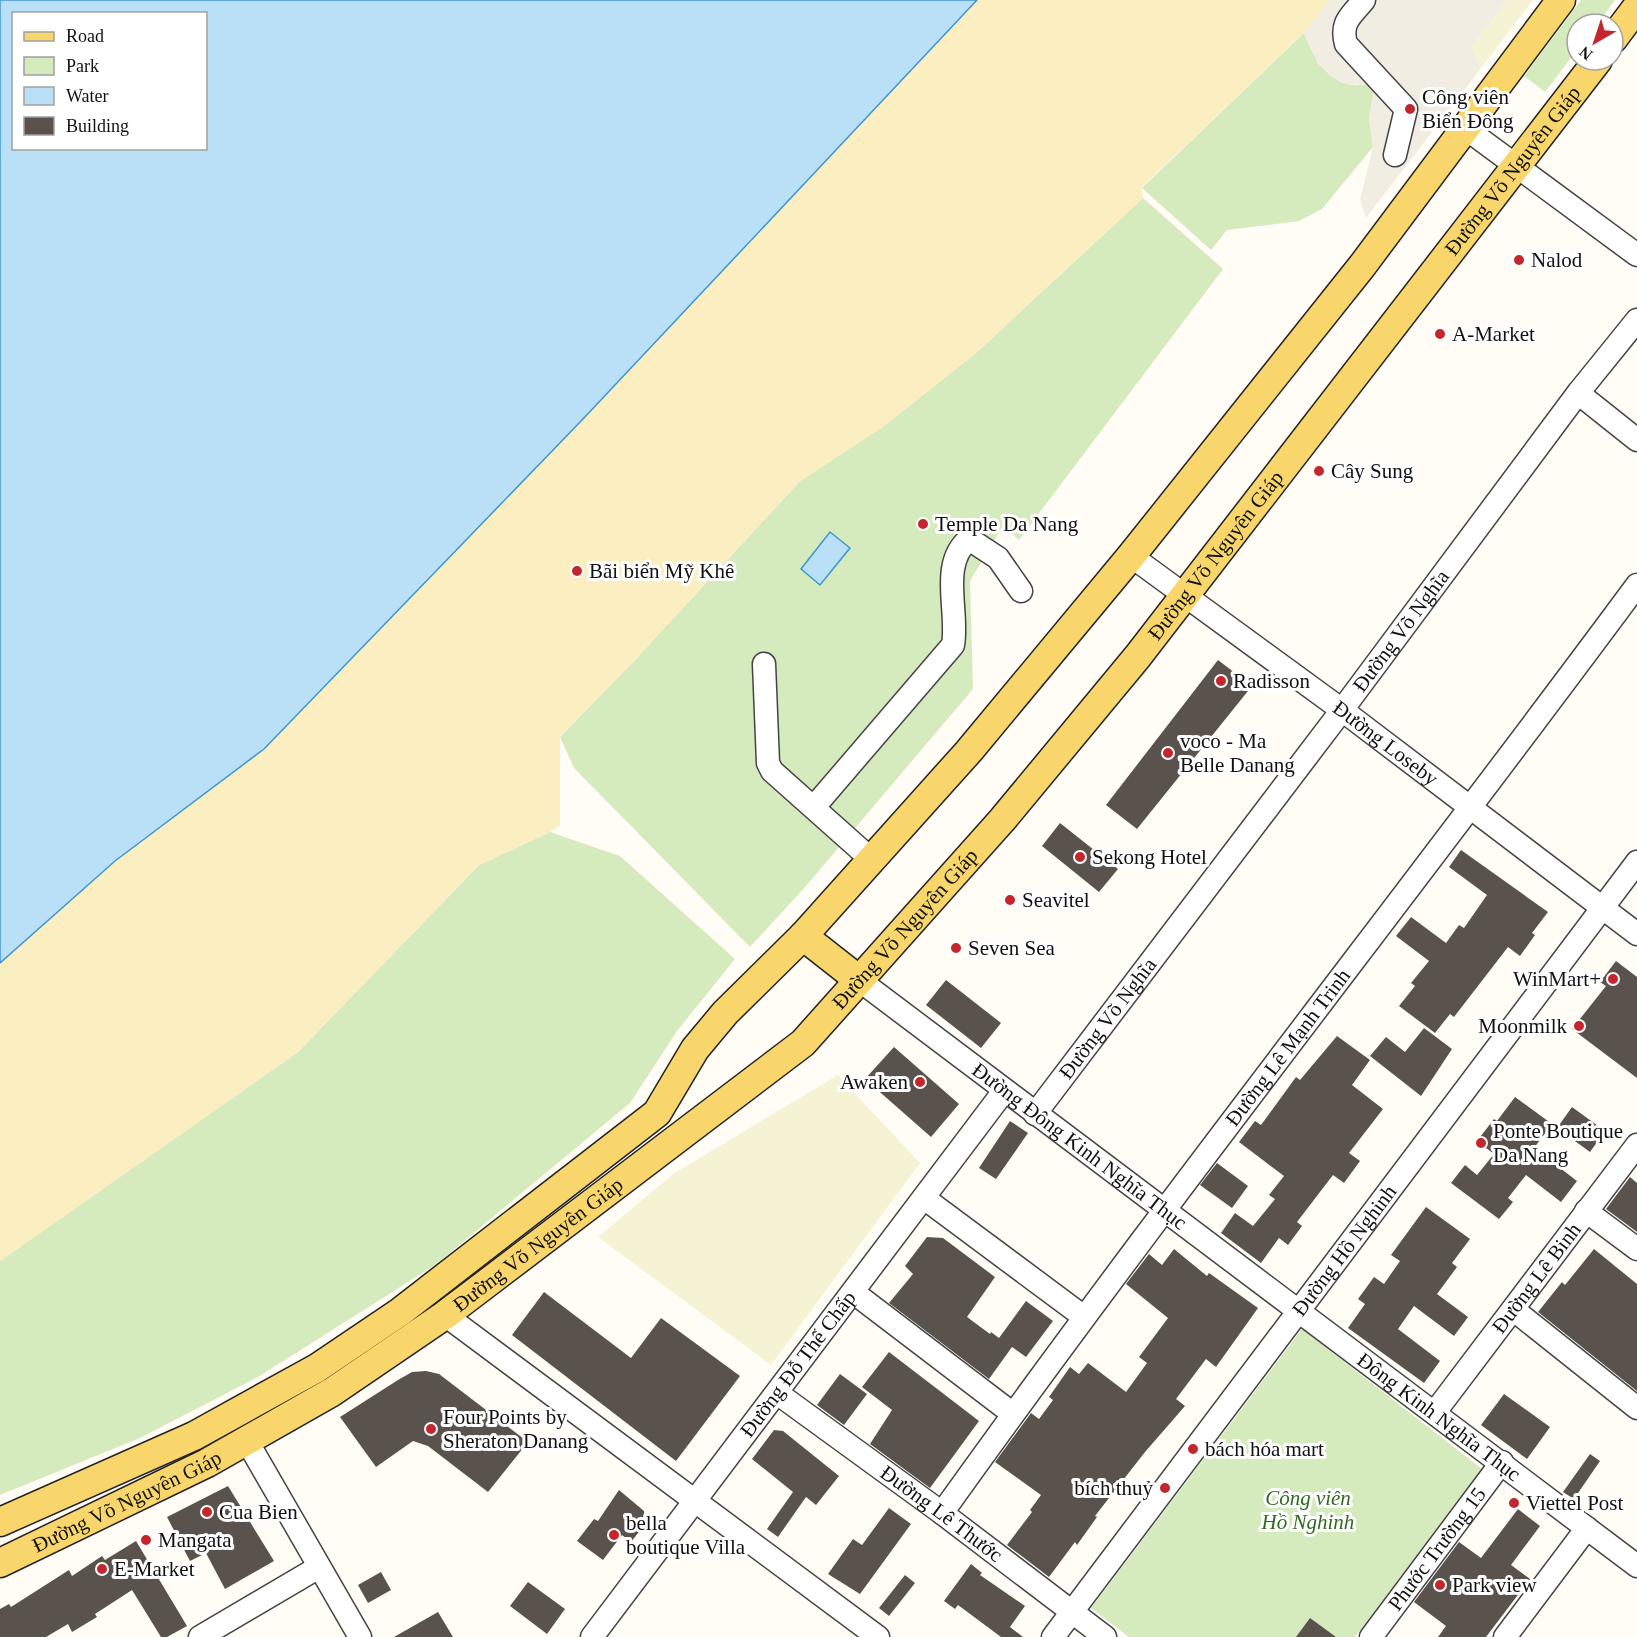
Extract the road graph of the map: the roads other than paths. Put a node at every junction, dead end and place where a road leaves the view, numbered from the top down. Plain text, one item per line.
1 (1364, 0) edge
2 (1561, 0) edge
3 (1637, 7) edge
4 (1625, 23) edge
5 (1589, 72) edge
6 (1465, 128) junction
7 (1395, 155) dead end
8 (1517, 166) junction
9 (1637, 255) edge
10 (1637, 320) edge
11 (1578, 393) junction
12 (1637, 440) edge
13 (1131, 556) junction
14 (1637, 585) edge
15 (1021, 591) dead end
16 (1185, 596) junction
17 (764, 664) dead end
18 (1342, 710) junction
19 (814, 807) junction
20 (1471, 810) junction
21 (872, 860) junction
22 (1637, 862) edge
23 (1602, 908) junction
24 (1637, 934) edge
25 (803, 936) junction
26 (859, 980) junction
27 (1004, 1091) junction
28 (1035, 1114) junction
29 (1637, 1145) edge
30 (924, 1198) junction
31 (1165, 1208) junction
32 (1587, 1212) junction
33 (1637, 1249) edge
34 (427, 1291) junction
35 (853, 1292) junction
36 (1514, 1310) junction
37 (1299, 1311) junction
38 (445, 1315) junction
39 (1084, 1317) junction
40 (777, 1393) junction
41 (1637, 1408) edge
42 (1435, 1412) junction
43 (1012, 1413) junction
44 (233, 1415) junction
45 (247, 1441) junction
46 (1502, 1462) junction
47 (694, 1500) junction
48 (942, 1513) junction
49 (0, 1522) edge
50 (1587, 1528) junction
51 (0, 1563) edge
52 (1637, 1566) edge
53 (319, 1567) junction
54 (1072, 1612) junction
55 (200, 1637) edge
56 (360, 1637) edge
57 (592, 1637) edge
58 (878, 1637) edge
59 (1053, 1637) edge
60 (1105, 1637) edge
61 (1371, 1637) edge
62 (1505, 1637) edge

1 - 7 street
2 - 6 main road, Đường Võ Nguyên Giáp
3 - 4 main road
5 - 8 main road, Đường Võ Nguyên Giáp
6 - 8 street
6 - 13 main road, Đường Võ Nguyên Giáp
8 - 9 street
8 - 16 main road, Đường Võ Nguyên Giáp
10 - 11 street, Đường Võ Nghĩa
11 - 12 street
11 - 18 street, Đường Võ Nghĩa
13 - 16 street, Đường Loseby
13 - 21 main road, Đường Võ Nguyên Giáp
14 - 20 street, Đường Lê Mạnh Trinh
15 - 19 street
16 - 18 street, Đường Loseby
16 - 26 main road, Đường Võ Nguyên Giáp
17 - 19 street
18 - 20 street, Đường Loseby
18 - 28 street, Đường Võ Nghĩa
19 - 21 street
20 - 23 street, Đường Loseby
20 - 31 street, Đường Lê Mạnh Trinh
21 - 25 main road, Đường Võ Nguyên Giáp
22 - 23 street, Đường Hồ Nghinh
23 - 24 street, Đường Loseby
23 - 37 street, Đường Hồ Nghinh
25 - 26 main road
25 - 34 main road, Đường Võ Nguyên Giáp
26 - 27 street, Đường Đông Kinh Nghĩa Thục
26 - 38 main road, Đường Võ Nguyên Giáp
27 - 28 street, Đường Đông Kinh Nghĩa Thục
27 - 30 street, Đường Đỗ Thế Chấp
28 - 31 street, Đường Đông Kinh Nghĩa Thục
29 - 32 street, Đường Lê Binh
30 - 35 street, Đường Đỗ Thế Chấp
30 - 39 street
31 - 37 street, Đường Đông Kinh Nghĩa Thục
31 - 39 street, Đường Lê Mạnh Trinh
32 - 33 street
32 - 36 street, Đường Lê Binh
34 - 38 main road
34 - 44 main road, Đường Võ Nguyên Giáp
35 - 40 street, Đường Đỗ Thế Chấp
35 - 43 street
36 - 41 street
36 - 42 street, Đường Lê Binh
37 - 42 street, Đông Kinh Nghĩa Thục
37 - 54 street, Đường Hồ Nghinh
38 - 45 main road, Đường Võ Nguyên Giáp
38 - 47 street
39 - 43 street, Đường Lê Mạnh Trinh
40 - 47 street, Đường Đỗ Thế Chấp
40 - 48 street, Đường Lê Thước
42 - 46 street, Đông Kinh Nghĩa Thục
43 - 48 street, Đường Lê Mạnh Trinh
44 - 45 main road
44 - 49 main road, Đường Võ Nguyên Giáp
45 - 51 main road, Đường Võ Nguyên Giáp
45 - 53 street
46 - 50 street, Đông Kinh Nghĩa Thục
46 - 61 street, Phước Trường 15
47 - 57 street, Đường Đỗ Thế Chấp
47 - 58 street
48 - 54 street, Đường Lê Thước
50 - 52 street, Đông Kinh Nghĩa Thục
50 - 62 street
53 - 55 street
53 - 56 street
54 - 59 street, Đường Hồ Nghinh
54 - 60 street, Đường Lê Thước

